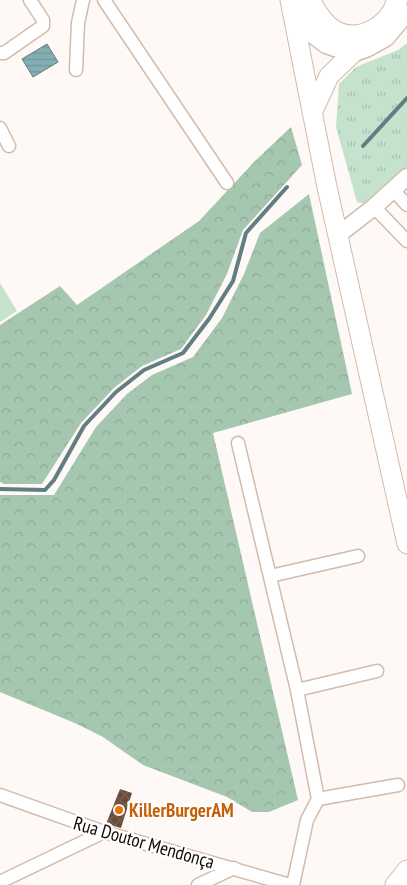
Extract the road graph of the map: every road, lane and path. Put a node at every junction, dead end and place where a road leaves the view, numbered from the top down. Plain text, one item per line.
1 (30, 0) edge
2 (83, 0) edge
3 (104, 0) edge
4 (291, 0) edge
5 (310, 0) edge
6 (397, 0) edge
7 (407, 13) edge
8 (0, 53) edge
9 (352, 54) junction
10 (76, 70) dead end
11 (312, 113) junction
12 (0, 128) edge
13 (9, 146) dead end
14 (407, 177) edge
15 (227, 183) dead end
16 (393, 190) junction
17 (407, 205) edge
18 (374, 207) junction
19 (338, 235) junction
20 (407, 241) edge
21 (238, 443) dead end
22 (407, 544) edge
23 (358, 556) dead end
24 (270, 576) junction
25 (377, 671) dead end
26 (297, 690) junction
27 (398, 785) dead end
28 (0, 795) edge
29 (318, 799) junction
30 (104, 832) junction
31 (234, 868) junction
32 (407, 870) edge
33 (0, 882) edge
34 (198, 885) edge
35 (291, 885) edge
36 (395, 885) edge

1 - 8 street
2 - 10 street
3 - 15 street
4 - 9 street
4 - 11 main road
5 - 6 main road
7 - 9 street
9 - 11 main road
11 - 19 main road
12 - 13 street
14 - 16 street
16 - 17 street
16 - 18 street
18 - 19 street
18 - 20 street
19 - 22 main road
21 - 24 street
23 - 24 street
24 - 26 street
25 - 26 street
26 - 29 street
27 - 29 street
28 - 30 street, Rua Doutor Mendonça
29 - 35 street
30 - 31 street, Rua Doutor Mendonça
30 - 33 street
31 - 34 street
31 - 35 street, Rua Doutor Mendonça
32 - 36 main road

